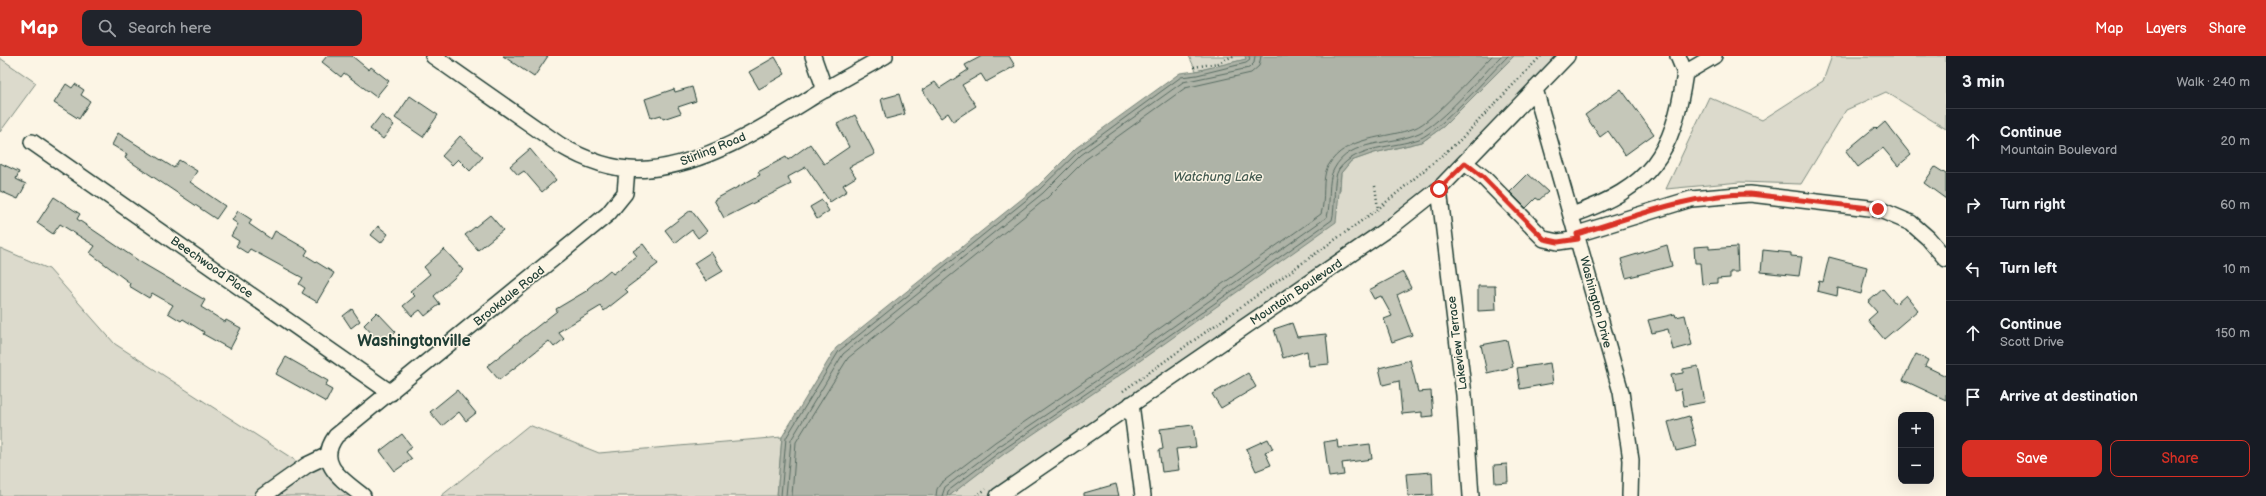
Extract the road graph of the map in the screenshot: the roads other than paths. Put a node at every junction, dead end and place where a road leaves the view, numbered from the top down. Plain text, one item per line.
1 (433, 56) edge
2 (813, 56) edge
3 (885, 56) edge
4 (1567, 56) edge
5 (1678, 56) edge
6 (1714, 56) edge
7 (1685, 72) junction
8 (1535, 89) junction
9 (825, 90) junction
10 (32, 142) dead end
11 (1465, 163) junction
12 (627, 169) junction
13 (1439, 189) junction
14 (1572, 215) junction
15 (1578, 236) junction
16 (1946, 259) edge
17 (391, 393) junction
18 (1131, 404) junction
19 (328, 455) junction
20 (994, 491) edge
21 (263, 496) edge
22 (363, 496) edge
23 (1143, 496) edge
24 (1471, 496) edge
25 (1630, 496) edge

1 - 12 street, Stirling Road
2 - 9 street
3 - 9 street, Stirling Road
4 - 8 street, Mountain Boulevard
5 - 7 street
6 - 7 street
7 - 14 street
8 - 11 street, Mountain Boulevard
8 - 14 street, Washington Drive
9 - 12 street, Stirling Road
10 - 17 street, Beechwood Place
11 - 13 street, Mountain Boulevard
11 - 15 street
12 - 17 street, Brookdale Road
13 - 18 street, Mountain Boulevard
13 - 24 street, Lakeview Terrace
14 - 15 street, Washington Drive
15 - 16 street
15 - 25 street, Washington Drive
17 - 19 street, Brookdale Road
18 - 20 street, Mountain Boulevard
18 - 23 street
19 - 21 street
19 - 22 street

